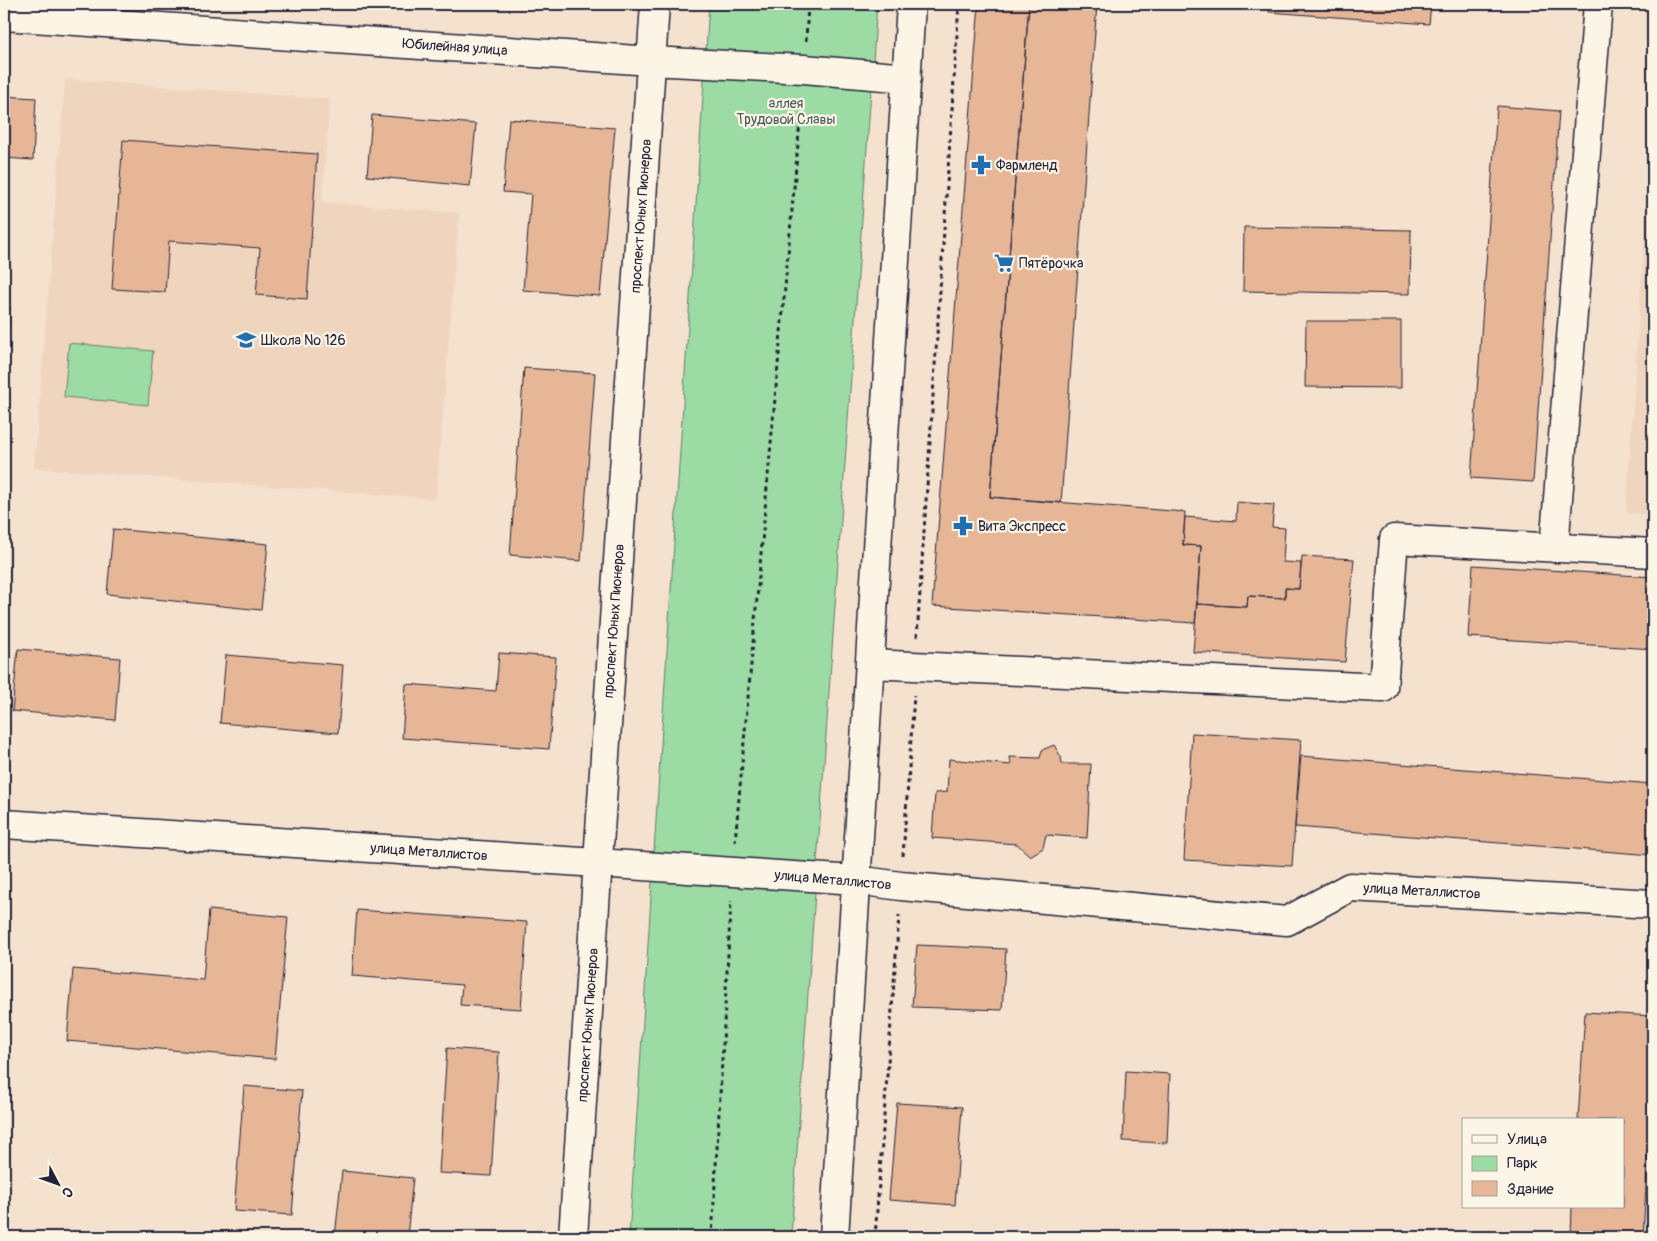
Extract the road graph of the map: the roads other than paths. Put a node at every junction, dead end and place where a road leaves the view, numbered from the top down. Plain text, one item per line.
1 (655, 4) edge
2 (911, 4) edge
3 (1598, 4) edge
4 (4, 16) edge
5 (651, 61) junction
6 (907, 78) junction
7 (1554, 548) junction
8 (1653, 553) edge
9 (870, 664) junction
10 (4, 824) edge
11 (598, 863) junction
12 (856, 880) junction
13 (1653, 904) edge
14 (574, 1237) edge
15 (834, 1237) edge

1 - 5 street, проспект Юных Пионеров
2 - 6 street
3 - 7 street
4 - 5 street, Юбилейная улица
5 - 6 street, Юбилейная улица
5 - 11 street, проспект Юных Пионеров
6 - 9 street
7 - 8 street
7 - 9 street
9 - 12 street
10 - 11 street, улица Металлистов
11 - 12 street, улица Металлистов
11 - 14 street, проспект Юных Пионеров
12 - 13 street, улица Металлистов
12 - 15 street

